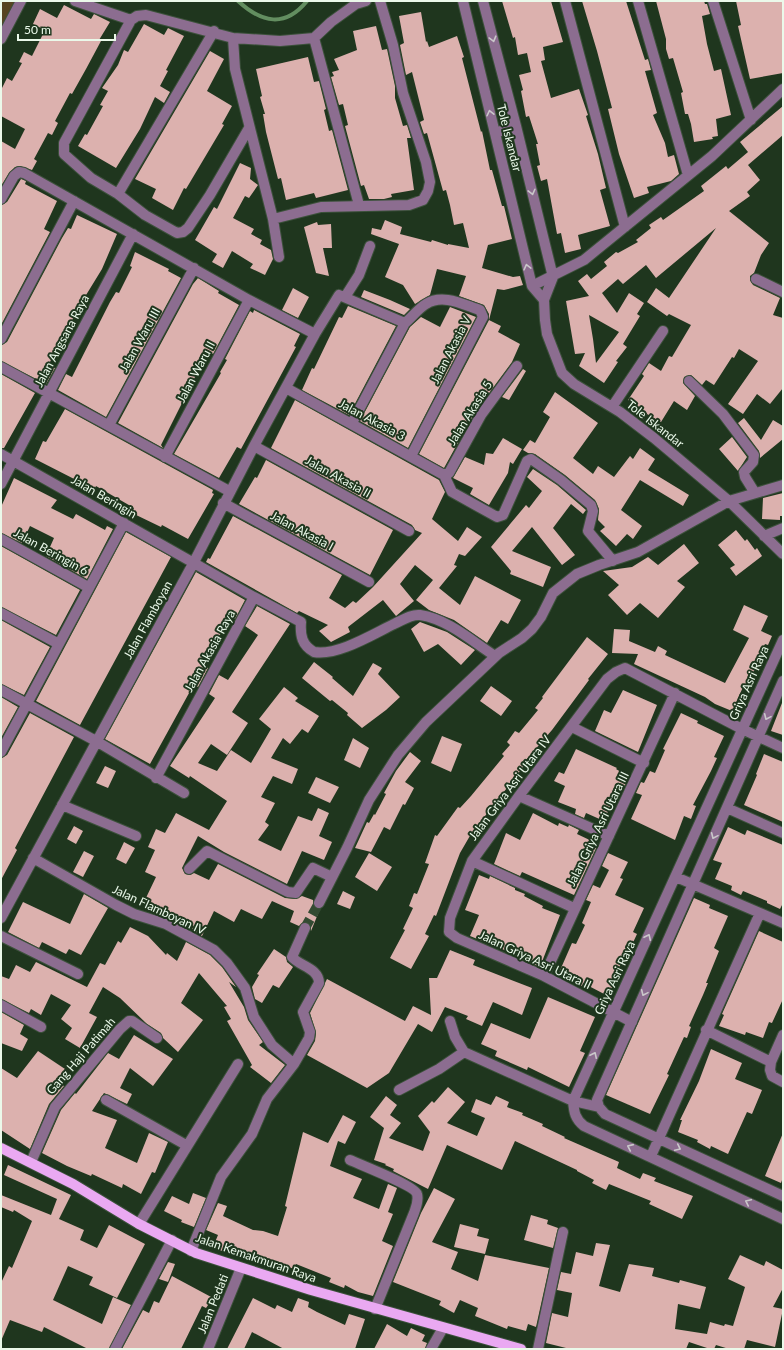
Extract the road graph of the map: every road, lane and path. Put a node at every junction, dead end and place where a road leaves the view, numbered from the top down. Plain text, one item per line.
1 (21, 1) edge
2 (75, 1) edge
3 (366, 1) edge
4 (380, 1) edge
5 (463, 1) edge
6 (483, 1) edge
7 (565, 1) edge
8 (638, 1) edge
9 (713, 1) edge
10 (131, 20) junction
11 (214, 31) junction
12 (233, 38) junction
13 (314, 38) junction
14 (1, 39) edge
15 (783, 89) edge
16 (751, 120) junction
17 (516, 126) junction
18 (249, 128) junction
19 (495, 133) junction
20 (688, 175) junction
21 (118, 194) junction
22 (1, 199) edge
23 (74, 201) junction
24 (359, 205) junction
25 (273, 219) junction
26 (625, 227) junction
27 (133, 234) junction
28 (370, 246) dead end
29 (279, 257) dead end
30 (194, 268) junction
31 (553, 277) junction
32 (756, 279) dead end
33 (532, 286) junction
34 (783, 292) edge
35 (345, 297) junction
36 (249, 300) junction
37 (544, 300) junction
38 (406, 323) junction
39 (663, 331) dead end
40 (315, 334) junction
41 (1, 339) edge
42 (517, 366) dead end
43 (1, 367) edge
44 (689, 381) dead end
45 (286, 388) junction
46 (50, 392) junction
47 (612, 407) junction
48 (352, 423) junction
49 (108, 425) junction
50 (254, 446) junction
51 (1, 454) edge
52 (411, 456) junction
53 (165, 457) junction
54 (13, 460) junction
55 (445, 475) junction
56 (1, 484) edge
57 (783, 484) edge
58 (229, 491) junction
59 (755, 493) junction
60 (729, 501) junction
61 (223, 503) junction
62 (124, 523) junction
63 (783, 528) edge
64 (409, 531) dead end
65 (764, 536) junction
66 (1, 539) edge
67 (783, 554) edge
68 (612, 561) junction
69 (194, 562) junction
70 (369, 582) dead end
71 (88, 587) junction
72 (254, 597) junction
73 (1, 613) edge
74 (783, 640) edge
75 (59, 644) junction
76 (495, 656) junction
77 (783, 681) edge
78 (1, 690) edge
79 (675, 693) junction
80 (27, 703) junction
81 (572, 727) junction
82 (742, 729) junction
83 (758, 737) junction
84 (96, 741) junction
85 (783, 748) edge
86 (1, 752) edge
87 (644, 763) junction
88 (156, 778) junction
89 (184, 793) dead end
90 (519, 796) junction
91 (62, 805) junction
92 (727, 808) junction
93 (783, 833) edge
94 (136, 836) dead end
95 (609, 836) junction
96 (33, 858) junction
97 (472, 861) junction
98 (189, 869) dead end
99 (332, 877) junction
100 (676, 877) junction
101 (693, 883) junction
102 (319, 903) tunnel mouth
103 (574, 908) junction
104 (760, 913) junction
105 (1, 918) edge
106 (783, 923) edge
107 (305, 928) tunnel mouth
108 (449, 932) joint
109 (1, 936) edge
110 (78, 974) dead end
111 (544, 976) junction
112 (1, 1005) edge
113 (613, 1012) junction
114 (450, 1021) dead end
115 (632, 1022) junction
116 (41, 1027) dead end
117 (706, 1030) junction
118 (783, 1035) edge
119 (157, 1038) dead end
120 (464, 1052) junction
121 (771, 1062) junction
122 (238, 1064) dead end
123 (294, 1064) junction
124 (783, 1082) edge
125 (399, 1090) dead end
126 (106, 1100) dead end
127 (574, 1101) junction
128 (599, 1107) junction
129 (658, 1139) junction
130 (186, 1144) junction
131 (1, 1148) edge
132 (651, 1156) junction
133 (350, 1160) dead end
134 (31, 1162) junction
135 (783, 1196) edge
136 (783, 1219) edge
137 (139, 1224) junction
138 (563, 1232) dead end
139 (172, 1240) junction
140 (191, 1251) junction
141 (241, 1268) junction
142 (375, 1309) junction
143 (443, 1328) junction
144 (115, 1349) edge
145 (208, 1349) edge
146 (431, 1349) edge
147 (521, 1349) edge
148 (538, 1349) edge

1 - 14 street
2 - 10 street
3 - 13 street
4 - 24 street
19 -> 5 street, Tole Iskandar
6 -> 17 street, Tole Iskandar
7 - 26 street
8 - 20 street
9 - 16 street
10 - 11 street
10 - 21 street
11 - 12 street
11 - 21 street
12 - 13 street
12 - 18 street
13 - 24 street
15 - 16 street
16 - 20 street
17 - 19 street
17 -> 31 street, Tole Iskandar
18 - 21 street
18 - 25 street
33 -> 19 street, Tole Iskandar
20 - 26 street
22 - 23 street
23 - 27 street
23 - 41 street
24 - 25 street
25 - 29 street
26 - 31 street
27 - 30 street
27 - 46 street, Jalan Angsana Raya
28 - 35 street
30 - 36 street
30 - 49 street, Jalan Waru III
31 - 33 street
31 - 37 street, Tole Iskandar
32 - 34 street
33 - 37 street, Tole Iskandar
35 - 38 street
35 - 40 street, Jalan Flamboyan
36 - 40 street
36 - 53 street, Jalan Waru II
37 - 47 street, Tole Iskandar
38 - 48 street
38 - 52 street, Jalan Akasia V
39 - 47 street
40 - 45 street, Jalan Flamboyan
42 - 55 street, Jalan Akasia 5
43 - 46 street
44 - 59 street
45 - 48 street, Jalan Akasia 3
45 - 50 street, Jalan Flamboyan
46 - 49 street
46 - 54 street, Jalan Angsana Raya
47 - 60 street, Tole Iskandar
48 - 52 street, Jalan Akasia 3
49 - 53 street
50 - 58 street, Jalan Flamboyan
50 - 64 street, Jalan Akasia II
51 - 54 street, Jalan Beringin
52 - 55 street, Jalan Akasia 3
53 - 58 street
54 - 56 street, Jalan Angsana Raya
54 - 62 street, Jalan Beringin
55 - 68 street
57 - 59 street
58 - 61 street, Jalan Flamboyan
59 - 60 street
60 - 65 street, Tole Iskandar
60 - 68 street
61 - 69 street, Jalan Flamboyan
61 - 70 street, Jalan Akasia I
62 - 69 street, Jalan Beringin
62 - 71 street
63 - 65 street
65 - 67 street, Tole Iskandar
66 - 71 street, Jalan Beringin 6
68 - 76 street
69 - 72 street
69 - 84 street, Jalan Flamboyan
71 - 75 street
72 - 76 street
72 - 88 street, Jalan Akasia Raya
73 - 75 street
74 - 82 street, Griya Asri Raya
75 - 80 street
76 - 99 street
77 -> 83 street
78 - 80 street
79 - 81 street, Jalan Griya Asri Utara IV
79 - 82 street
79 - 87 street, Jalan Griya Asri Utara III
80 - 84 street
80 - 86 street
81 - 87 street
81 - 90 street, Jalan Griya Asri Utara IV
82 - 83 street
82 - 100 street, Griya Asri Raya
83 - 85 street
83 - 92 street
84 - 88 street
84 - 91 street, Jalan Flamboyan
87 - 95 street, Jalan Griya Asri Utara III
88 - 89 street
90 - 95 street
90 - 97 street, Jalan Griya Asri Utara IV
91 - 94 street
91 - 96 street, Jalan Flamboyan
92 - 93 street
92 -> 101 street
95 - 103 street, Jalan Griya Asri Utara III
96 - 105 street, Jalan Flamboyan
96 - 123 street, Jalan Flamboyan IV
97 - 103 street
97 - 108 street, Jalan Griya Asri Utara IV
98 - 99 street
99 - 102 street
100 - 101 street
113 -> 100 street, Griya Asri Raya
101 - 104 street
101 -> 115 street
103 - 111 street, Jalan Griya Asri Utara III
104 - 106 street
104 - 117 street
107 - 123 street
108 - 111 street, Jalan Griya Asri Utara II
109 - 110 street
111 - 113 street, Jalan Griya Asri Utara II
112 - 116 street
113 - 115 street, Jalan Griya Asri Utara II
127 -> 113 street, Griya Asri Raya
114 - 120 street
115 - 128 street
117 - 121 street
117 - 129 street
118 - 121 street
119 - 134 street, Gang Haji Patimah
120 - 125 street
120 - 127 street
121 - 124 street
122 - 130 street
123 - 140 street
126 - 130 street
127 - 128 street
132 -> 127 street
128 - 129 street
129 - 132 street
129 -> 135 street
130 - 137 street
131 - 134 main road, Jalan Kemakmuran Raya
136 -> 132 street
133 - 142 street
134 - 137 main road, Jalan Kemakmuran Raya
137 - 139 main road, Jalan Kemakmuran Raya
138 - 148 street
139 - 140 main road, Jalan Kemakmuran Raya
139 - 144 street
140 - 141 main road, Jalan Kemakmuran Raya
141 - 142 main road, Jalan Kemakmuran Raya
141 - 145 street, Jalan Pedati
142 - 143 main road, Jalan Kemakmuran Raya
143 - 146 street
143 - 147 main road, Jalan Kemakmuran Raya

